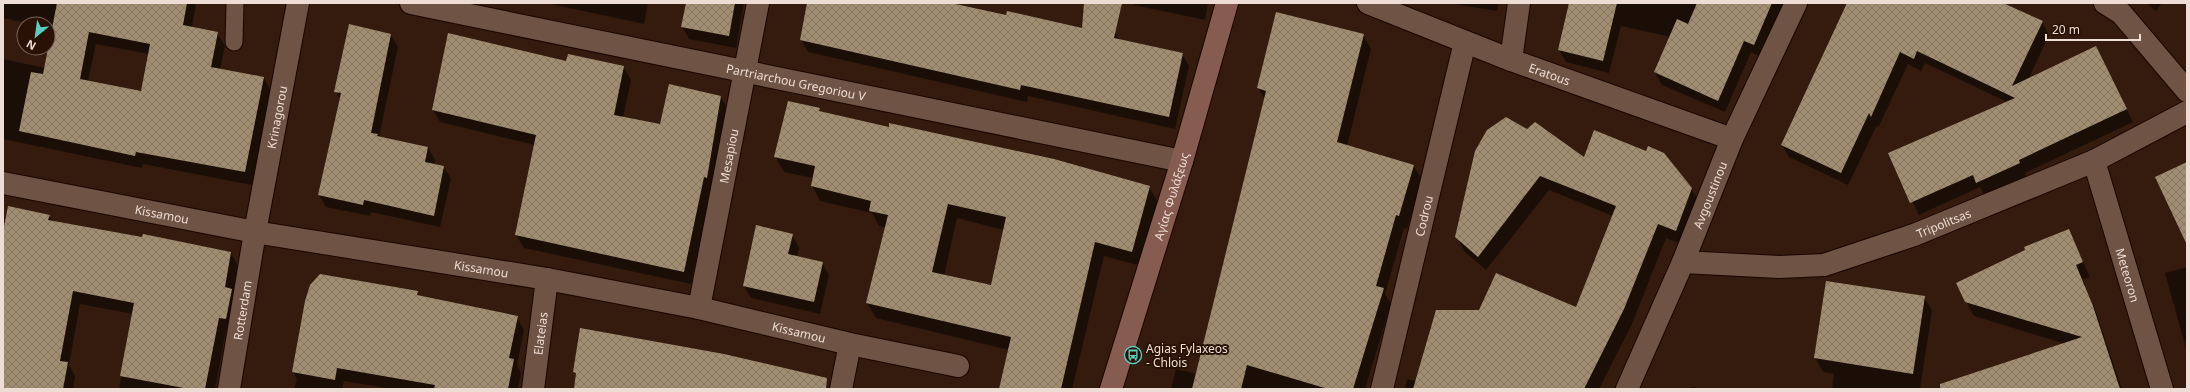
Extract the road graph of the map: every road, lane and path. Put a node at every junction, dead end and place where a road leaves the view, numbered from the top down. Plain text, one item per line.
1 (235, 3) edge
2 (298, 3) edge
3 (411, 3) edge
4 (758, 3) edge
5 (1227, 3) edge
6 (1368, 3) edge
7 (1519, 3) edge
8 (1796, 3) edge
9 (2105, 3) edge
10 (234, 42) dead end
11 (1465, 42) junction
12 (1511, 60) junction
13 (744, 73) junction
14 (2187, 91) edge
15 (2187, 112) edge
16 (1732, 139) junction
17 (1182, 161) junction
18 (2094, 161) junction
19 (3, 183) edge
20 (255, 232) junction
21 (1683, 262) junction
22 (547, 279) junction
23 (699, 308) junction
24 (850, 344) junction
25 (958, 366) dead end
26 (229, 389) edge
27 (533, 389) edge
28 (841, 389) edge
29 (1111, 389) edge
30 (1382, 389) edge
31 (1627, 389) edge
32 (2162, 389) edge

1 - 10 lane
2 - 20 street, Krinagorou
3 - 13 street, Partriarchou Gregoriou V
4 - 13 street, Mesapiou
5 - 17 main road, Αγίας Φυλάξεως
6 - 11 street, Eratous
7 - 12 street
8 - 16 street, Avgoustinou
9 - 14 street
11 - 12 street, Eratous
11 - 30 street, Codrou
12 - 16 street, Eratous
13 - 17 street, Partriarchou Gregoriou V
13 - 23 street, Mesapiou
15 - 18 street, Tripolitsas
16 - 21 street, Avgoustinou
17 - 29 main road, Αγίας Φυλάξεως
18 - 21 street, Tripolitsas
18 - 32 street, Meteoron
19 - 20 street, Kissamou
20 - 22 street, Kissamou
20 - 26 street, Rotterdam
21 - 31 street, Avgoustinou
22 - 23 street, Kissamou
22 - 27 street, Elateias
23 - 24 street, Kissamou
24 - 25 street, Kissamou
24 - 28 street

